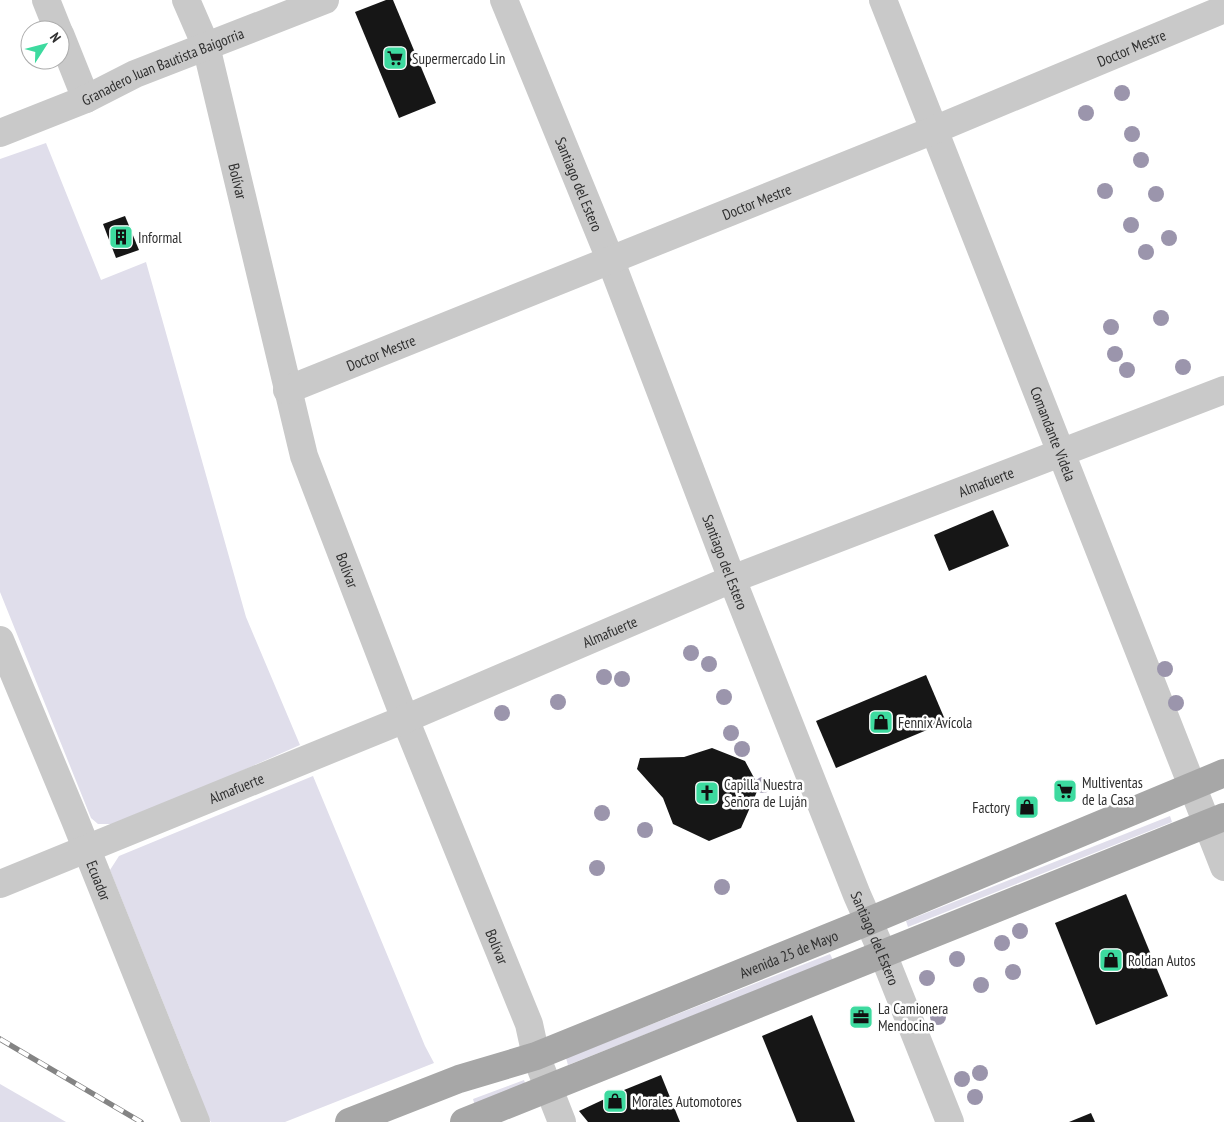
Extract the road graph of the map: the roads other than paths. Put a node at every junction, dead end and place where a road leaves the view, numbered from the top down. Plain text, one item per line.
1 (46, 0) edge
2 (186, 0) edge
3 (325, 0) edge
4 (504, 0) edge
5 (883, 0) edge
6 (1224, 10) edge
7 (54, 20) edge
8 (206, 46) junction
9 (70, 59) edge
10 (86, 99) junction
11 (934, 130) junction
12 (0, 133) edge
13 (610, 259) junction
14 (287, 390) junction
15 (1224, 390) edge
16 (1061, 453) junction
17 (732, 579) junction
18 (0, 640) edge
19 (406, 719) junction
20 (1224, 773) edge
21 (1192, 787) junction
22 (1215, 821) edge
23 (86, 848) junction
24 (1224, 867) edge
25 (0, 884) edge
26 (869, 921) junction
27 (883, 954) junction
28 (536, 1056) junction
29 (548, 1088) junction
30 (196, 1122) edge
31 (349, 1122) edge
32 (464, 1122) edge
33 (562, 1122) edge
34 (950, 1122) edge

1 - 7 street
2 - 8 street, Bolívar
3 - 8 street, Granadero Juan Bautista Baigorria
4 - 13 street, Santiago del Estero
5 - 11 street, Comandante Videla
6 - 11 street, Doctor Mestre
8 - 10 street, Granadero Juan Bautista Baigorria
8 - 14 street, Bolívar
9 - 10 street
10 - 12 street, Granadero Juan Bautista Baigorria
11 - 13 street, Doctor Mestre
11 - 16 street, Comandante Videla
13 - 14 street, Doctor Mestre
13 - 17 street, Santiago del Estero
14 - 19 street, Bolívar
15 - 16 street, Almafuerte
16 - 17 street, Almafuerte
16 - 21 street, Comandante Videla
17 - 19 street, Almafuerte
17 - 26 street, Santiago del Estero
18 - 23 street, Ecuador
19 - 23 street, Almafuerte
19 - 28 street, Bolívar
20 - 21 main road, Avenida 25 de Mayo
21 - 22 street, Comandante Videla
21 - 26 main road, Avenida 25 de Mayo
22 - 24 street, Comandante Videla
22 - 27 main road
23 - 25 street, Almafuerte
23 - 30 street, Ecuador
26 - 27 street, Santiago del Estero
26 - 28 main road, Avenida 25 de Mayo
27 - 29 main road
27 - 34 street, Santiago del Estero
28 - 29 street, Bolívar
28 - 31 main road, Avenida 25 de Mayo
29 - 32 main road
29 - 33 street, Bolívar

